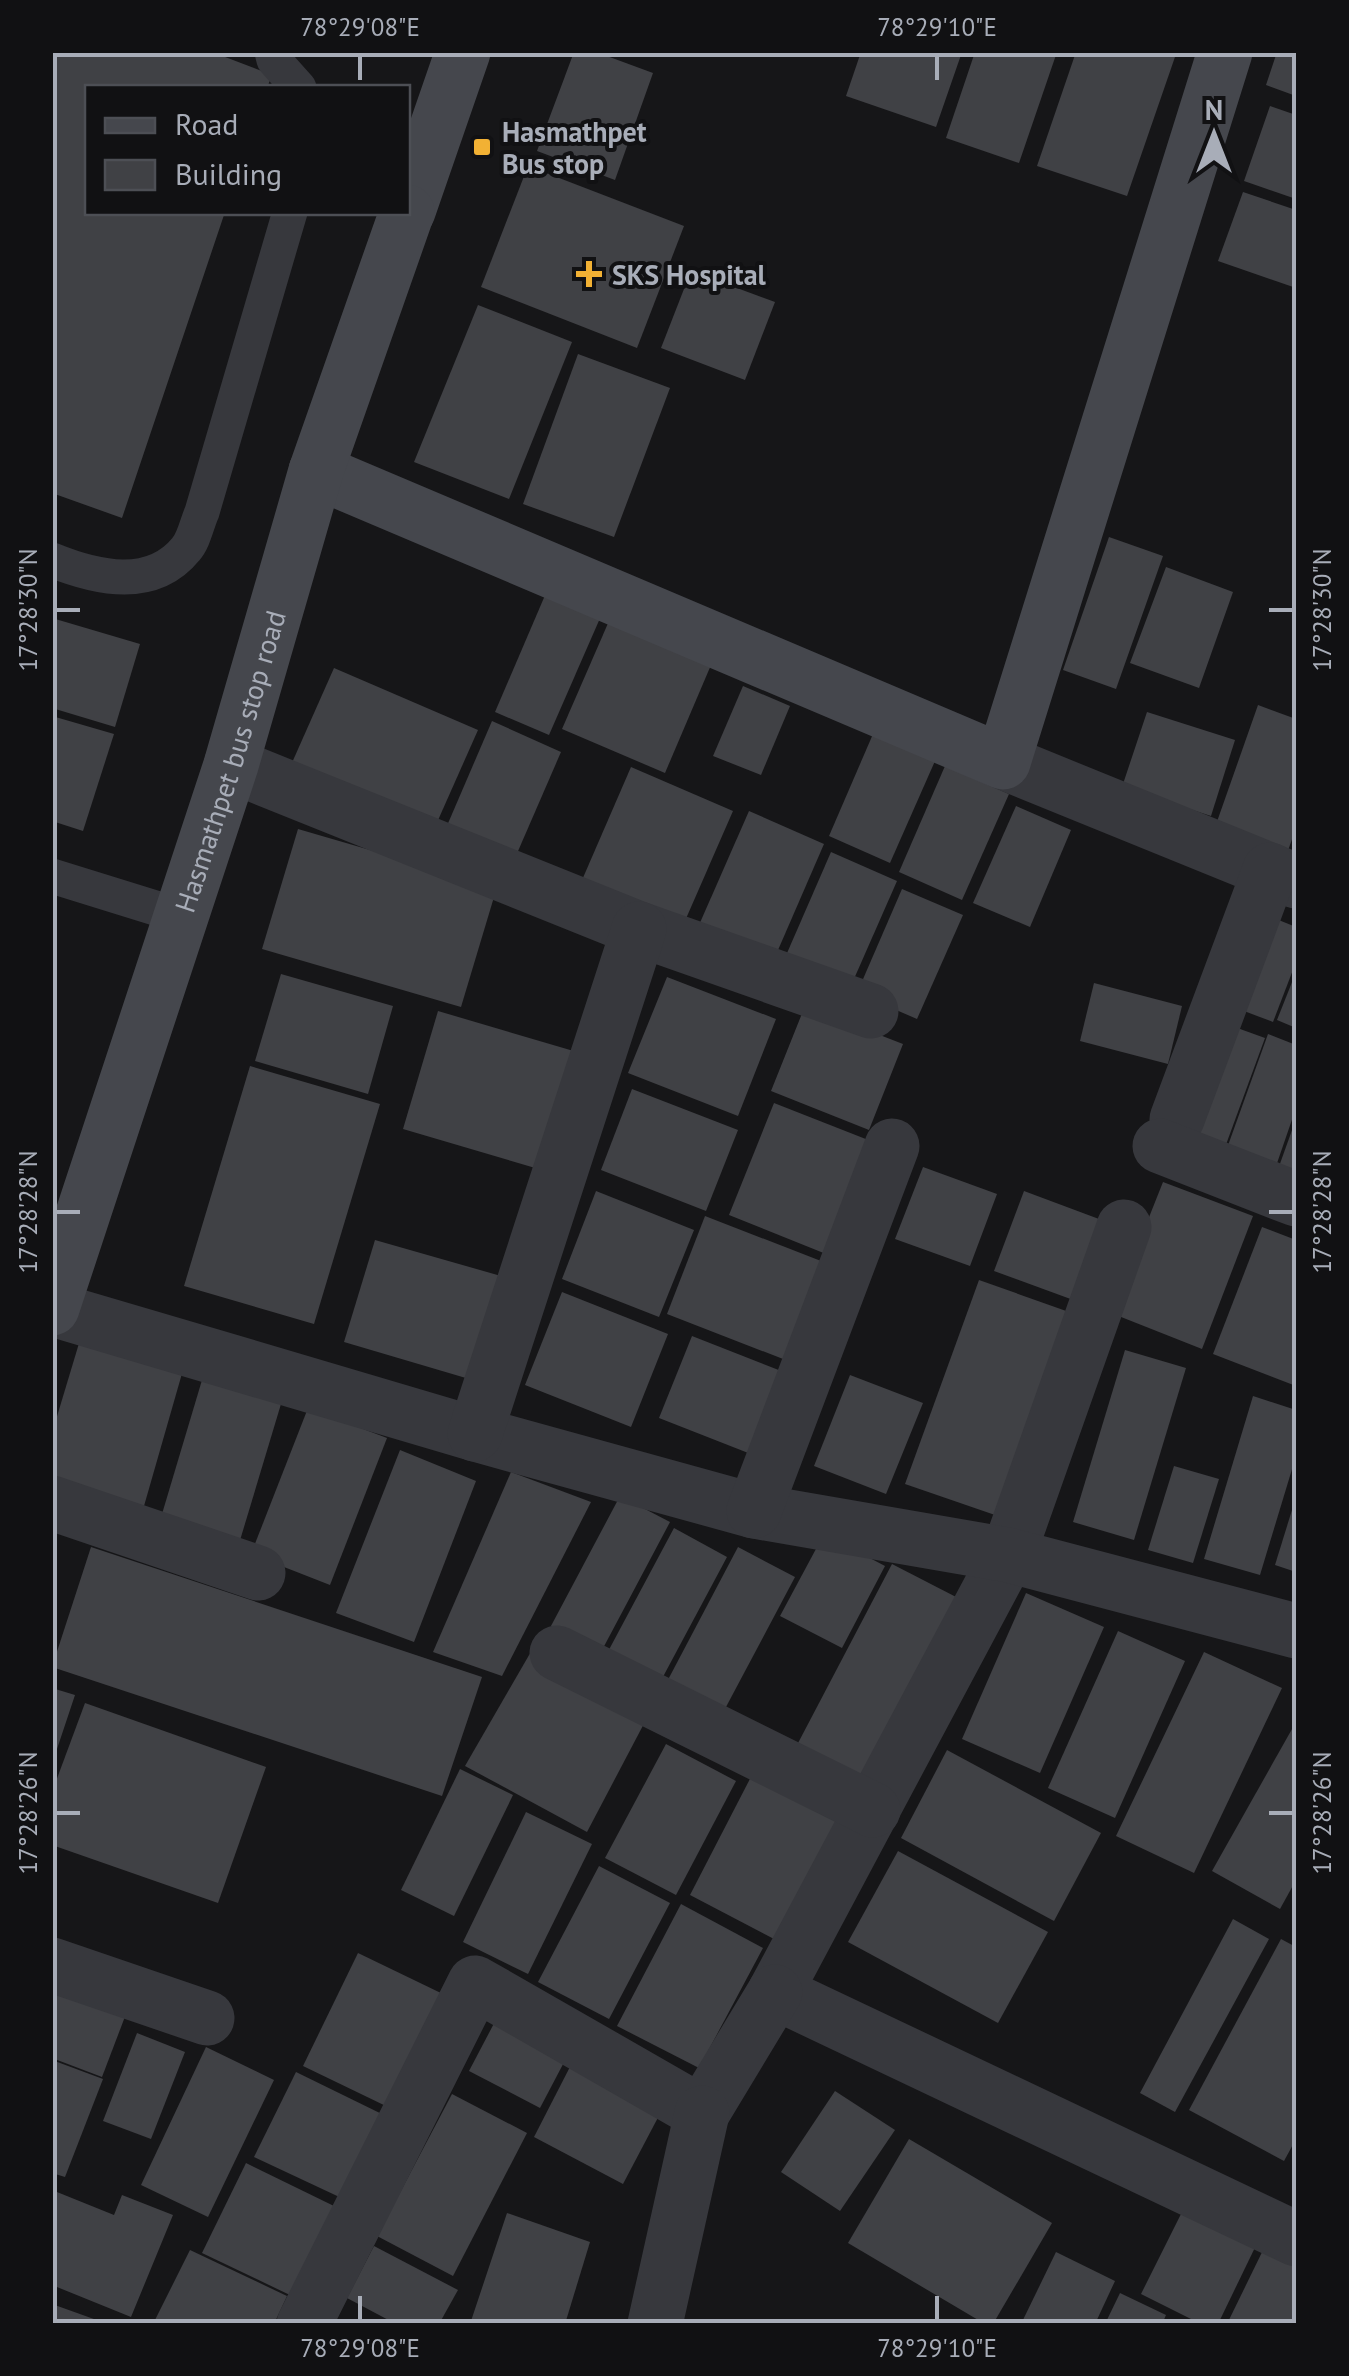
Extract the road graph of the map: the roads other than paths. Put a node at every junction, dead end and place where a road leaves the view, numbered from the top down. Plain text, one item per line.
1 (272, 52) edge
2 (463, 52) edge
3 (1225, 52) edge
4 (296, 85) edge
5 (410, 203) edge
6 (289, 215) edge
7 (406, 215) edge
8 (316, 471) junction
9 (52, 560) edge
10 (1002, 762) junction
11 (231, 765) junction
12 (1283, 875) edge
13 (52, 876) edge
14 (181, 916) junction
15 (639, 929) junction
16 (870, 1010) dead end
17 (892, 1146) dead end
18 (1296, 1199) edge
19 (1124, 1227) dead end
20 (55, 1290) edge
21 (476, 1434) junction
22 (52, 1502) edge
23 (754, 1511) junction
24 (1008, 1556) junction
25 (258, 1573) dead end
26 (1296, 1632) edge
27 (556, 1653) dead end
28 (872, 1810) junction
29 (52, 1965) edge
30 (775, 1992) junction
31 (207, 2018) dead end
32 (702, 2114) junction
33 (1296, 2239) edge
34 (304, 2324) edge
35 (655, 2324) edge

1 - 4 lane
2 - 5 street, Hasmathpet bus stop road
3 - 10 street
6 - 9 lane
7 - 8 street, Hasmathpet bus stop road
8 - 10 street
8 - 11 street, Hasmathpet bus stop road
10 - 12 street
11 - 14 street, Hasmathpet bus stop road
11 - 15 street
12 - 18 street
13 - 14 lane
14 - 20 street, Hasmathpet bus stop road
15 - 16 street
15 - 21 street
17 - 23 street
19 - 24 street
20 - 21 street
21 - 23 street
22 - 25 street
23 - 24 street
24 - 26 street
24 - 28 street
27 - 28 street
28 - 30 street
29 - 31 street
30 - 32 street
30 - 33 street
32 - 34 street
32 - 35 street

